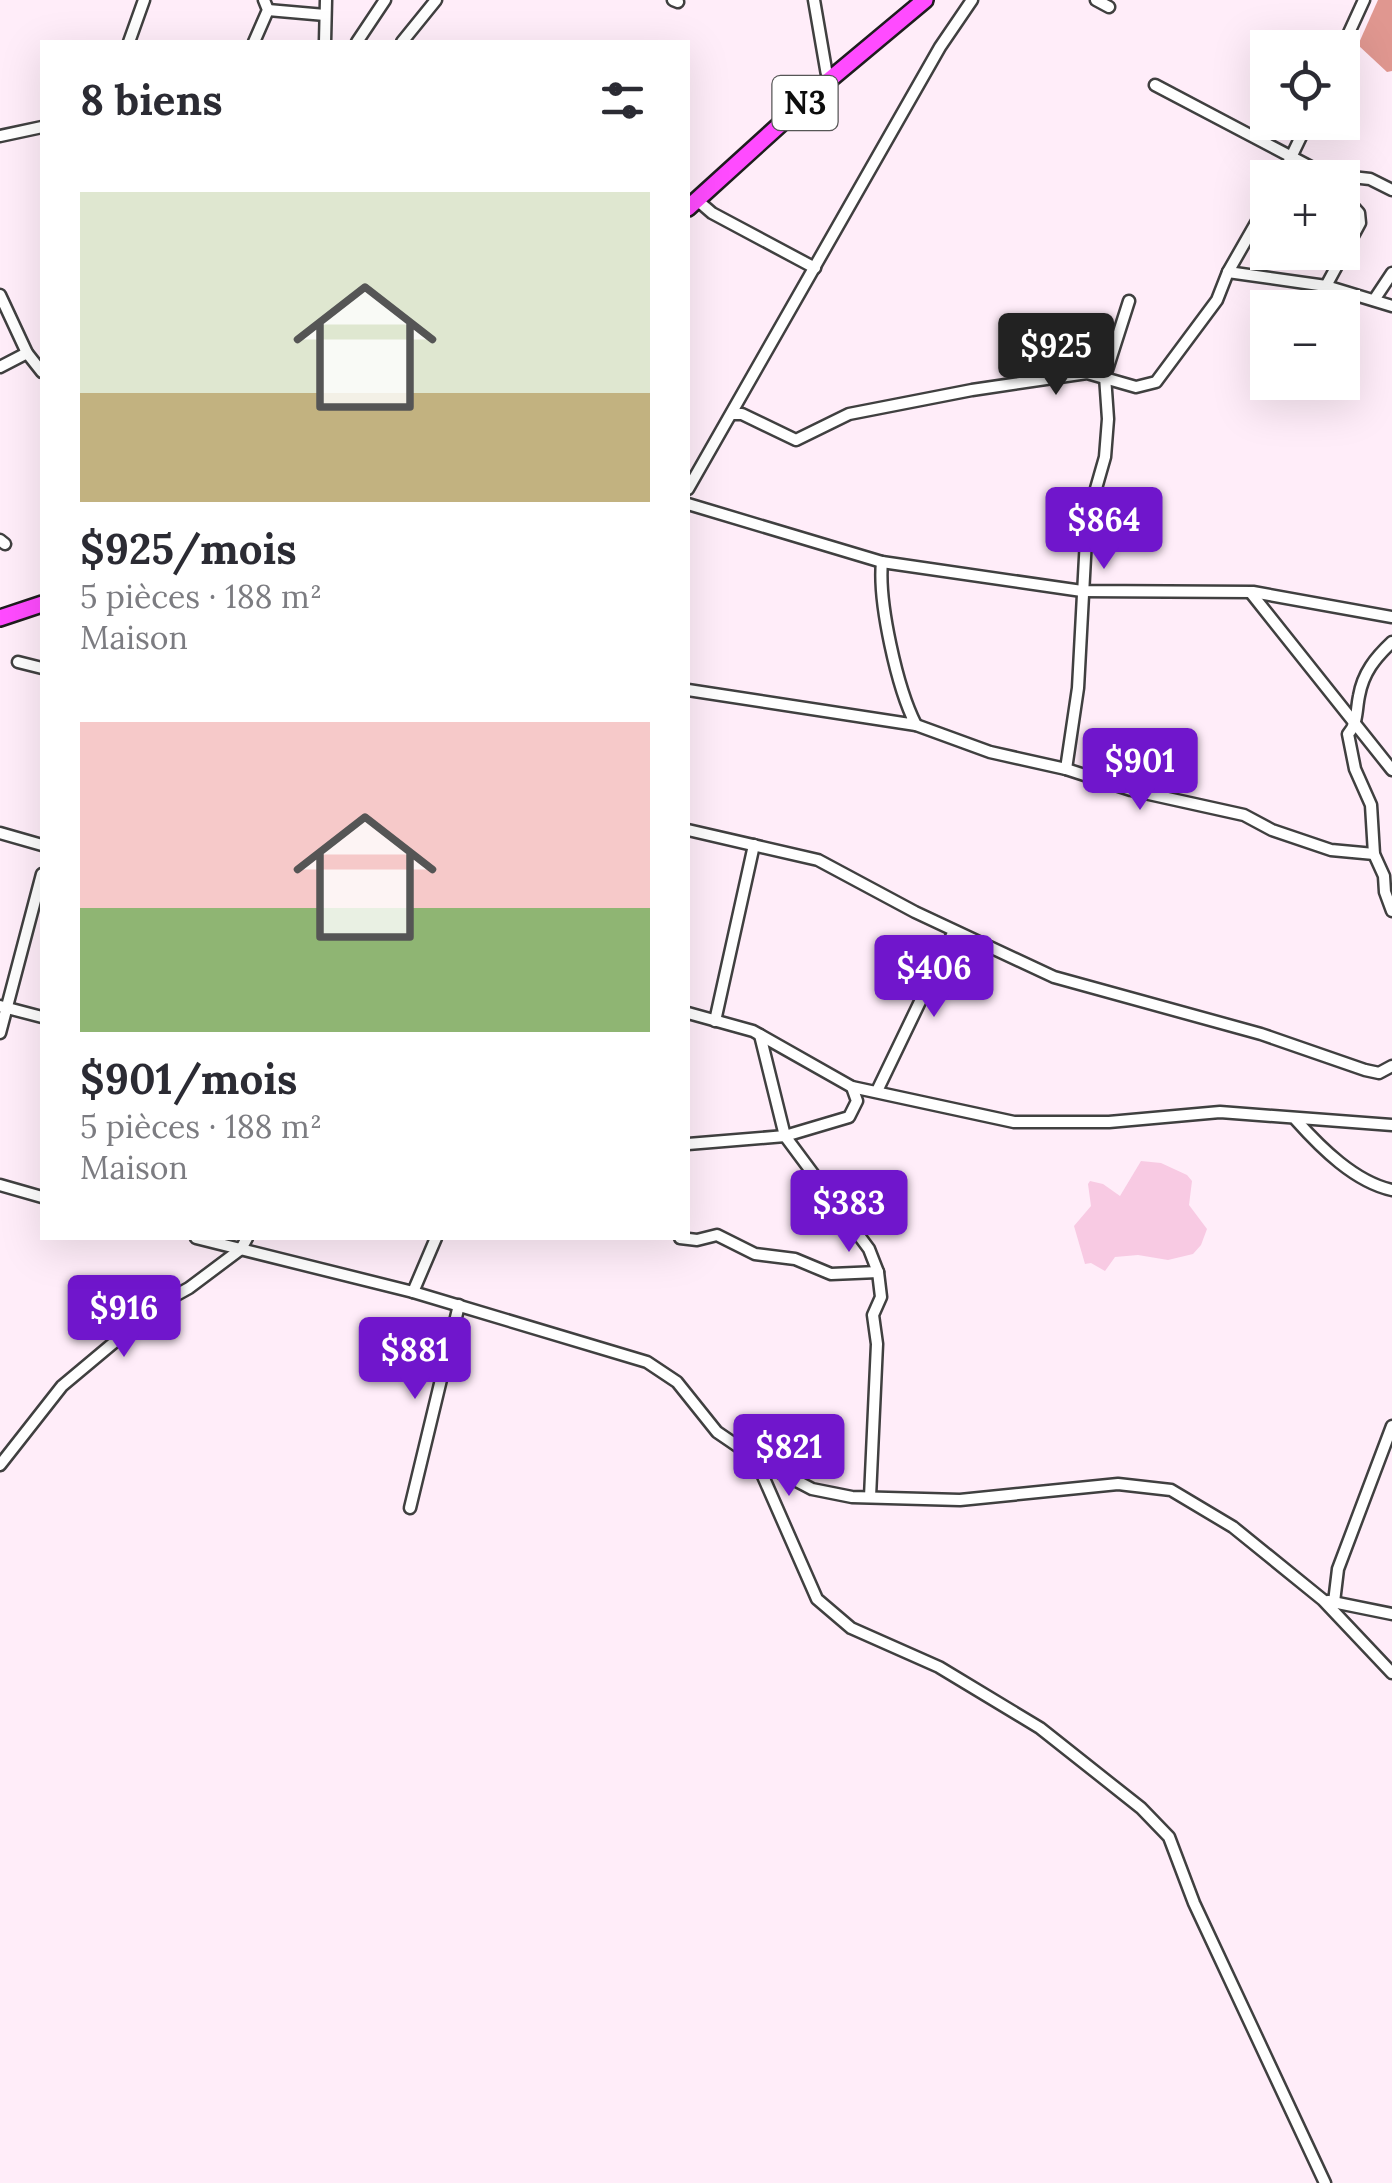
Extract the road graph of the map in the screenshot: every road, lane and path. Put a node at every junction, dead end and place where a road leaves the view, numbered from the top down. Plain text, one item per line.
1 (144, 0) edge
2 (326, 0) edge
3 (384, 0) edge
4 (436, 0) edge
5 (814, 0) edge
6 (925, 0) edge
7 (972, 0) edge
8 (1096, 0) edge
9 (1364, 0) edge
10 (266, 5) edge
11 (1109, 8) dead end
12 (326, 14) junction
13 (1350, 30) edge
14 (130, 40) edge
15 (255, 40) edge
16 (325, 40) edge
17 (358, 40) edge
18 (404, 40) edge
19 (828, 81) junction
20 (1154, 85) dead end
21 (40, 127) edge
22 (0, 136) edge
23 (1300, 140) edge
24 (1293, 157) junction
25 (1291, 160) edge
26 (1298, 160) edge
27 (1360, 178) edge
28 (1392, 190) edge
29 (692, 205) edge
30 (1250, 234) edge
31 (814, 268) junction
32 (1334, 270) edge
33 (1228, 272) junction
34 (1392, 273) edge
35 (1326, 286) junction
36 (0, 296) edge
37 (1374, 300) junction
38 (1128, 302) dead end
39 (1392, 306) edge
40 (27, 353) junction
41 (0, 367) edge
42 (40, 369) edge
43 (1105, 376) junction
44 (732, 414) junction
45 (690, 486) edge
46 (690, 505) edge
47 (882, 562) junction
48 (1082, 591) junction
49 (1250, 592) junction
50 (40, 605) edge
51 (1392, 617) edge
52 (0, 618) edge
53 (1392, 642) edge
54 (18, 662) dead end
55 (40, 668) edge
56 (690, 690) edge
57 (916, 725) junction
58 (1355, 726) junction
59 (1066, 768) junction
60 (1392, 770) edge
61 (690, 830) edge
62 (0, 833) edge
63 (40, 844) edge
64 (754, 846) junction
65 (1374, 854) junction
66 (40, 881) edge
67 (1392, 911) edge
68 (954, 932) junction
69 (4, 1007) edge
70 (690, 1014) edge
71 (40, 1016) edge
72 (715, 1021) junction
73 (0, 1033) edge
74 (760, 1035) junction
75 (1392, 1066) edge
76 (852, 1087) junction
77 (877, 1092) junction
78 (1296, 1120) junction
79 (1392, 1125) edge
80 (785, 1136) junction
81 (690, 1144) edge
82 (0, 1186) edge
83 (1392, 1190) edge
84 (40, 1196) edge
85 (690, 1239) edge
86 (204, 1240) edge
87 (247, 1240) edge
88 (435, 1240) edge
89 (241, 1249) junction
90 (878, 1272) junction
91 (413, 1292) junction
92 (459, 1305) junction
93 (1392, 1426) edge
94 (754, 1457) junction
95 (0, 1464) edge
96 (870, 1497) junction
97 (410, 1508) dead end
98 (1328, 1601) junction
99 (1392, 1614) edge
100 (1392, 1673) edge
101 (1325, 2183) edge

1 - 14 street
2 - 12 street
3 - 17 street
4 - 18 street
5 - 19 street
6 - 19 highway, N3
7 - 31 street
8 - 11 street
9 - 13 street
10 - 12 street
10 - 15 street
12 - 16 street
19 - 29 highway, N3
20 - 24 street
21 - 22 street
23 - 24 street
24 - 25 street
24 - 26 street
27 - 28 street
29 - 31 street
30 - 33 street
31 - 44 street
32 - 35 street
33 - 35 street
33 - 43 street
34 - 37 street
35 - 37 street
36 - 40 street
37 - 39 street
38 - 43 street
40 - 41 street
40 - 42 street
43 - 44 street
43 - 48 street
44 - 45 street
46 - 47 street
47 - 48 street
47 - 57 street
48 - 49 street
48 - 59 street
49 - 51 street
49 - 58 street
50 - 52 highway
53 - 58 street
54 - 55 street
56 - 57 street
57 - 59 street
58 - 60 street
58 - 65 street
59 - 65 street
61 - 64 street
62 - 63 street
64 - 68 street
64 - 72 street
65 - 67 street
66 - 69 street
68 - 75 street
68 - 77 street
69 - 71 street
69 - 73 street
70 - 72 street
72 - 74 street
74 - 76 street
74 - 80 street
76 - 77 street
76 - 80 street
77 - 78 street
78 - 79 street
78 - 83 street
80 - 81 street
80 - 90 street
82 - 84 street
85 - 90 street
86 - 89 street
87 - 89 street
88 - 91 street
89 - 91 street
89 - 95 street
90 - 96 street
91 - 92 street
92 - 94 street
92 - 97 street
93 - 98 street
94 - 96 street
94 - 101 street
96 - 98 street
98 - 99 street
98 - 100 street

